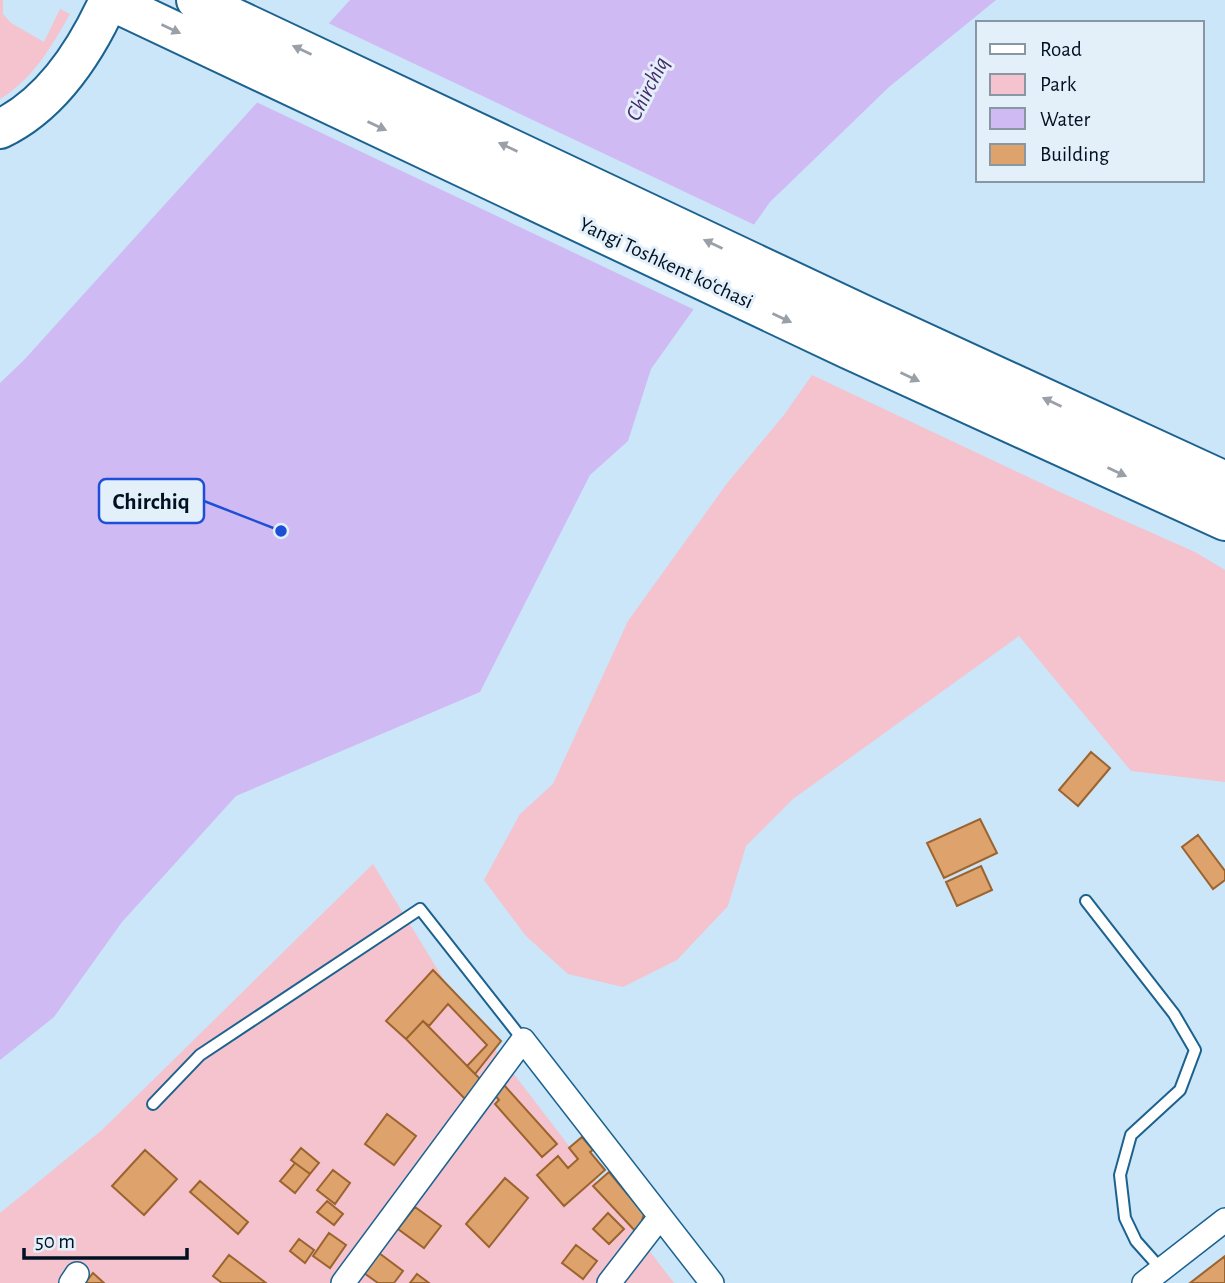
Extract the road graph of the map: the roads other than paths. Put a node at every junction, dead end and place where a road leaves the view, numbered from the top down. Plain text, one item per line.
1 (109, 0) edge
2 (197, 0) edge
3 (0, 129) edge
4 (856, 332) junction
5 (1225, 481) edge
6 (1225, 521) edge
7 (1086, 901) dead end
8 (523, 1040) junction
9 (153, 1104) dead end
10 (660, 1217) junction
11 (1225, 1220) edge
12 (1152, 1276) edge
13 (343, 1283) edge
14 (609, 1283) edge
15 (712, 1283) edge

1 - 3 highway
1 -> 4 highway, Yangi Toshkent ko‘chasi
4 -> 2 highway, Yangi Toshkent ko‘chasi
5 -> 4 highway, Yangi Toshkent ko‘chasi
4 -> 6 highway, Yangi Toshkent ko‘chasi
7 - 12 lane
8 - 9 lane
8 - 10 street
8 - 13 street
10 - 14 street
10 - 15 street
11 - 12 street

